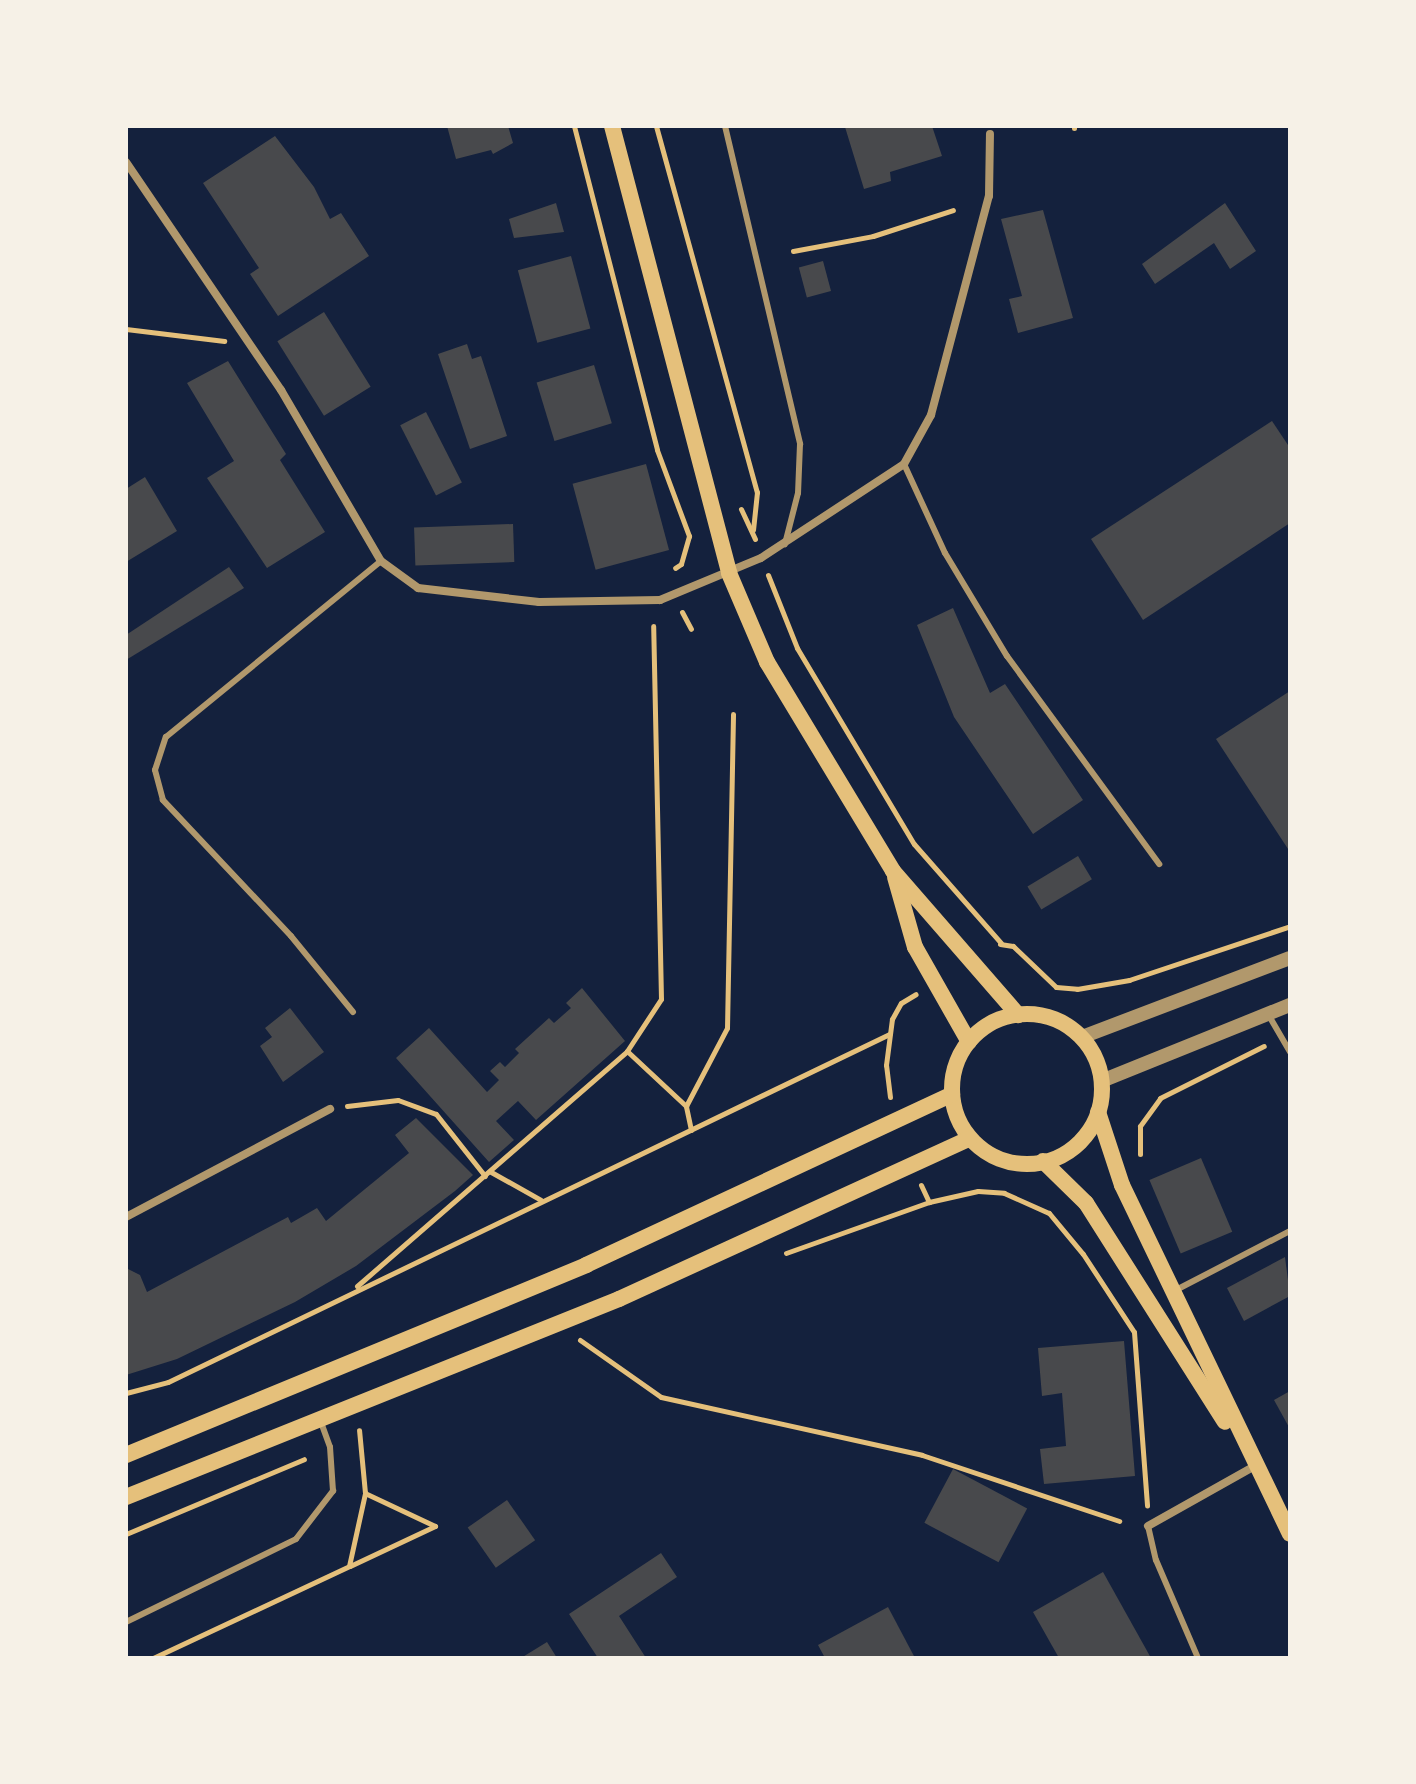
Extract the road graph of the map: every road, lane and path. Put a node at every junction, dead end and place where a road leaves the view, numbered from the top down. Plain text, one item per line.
1 (574, 126) edge
2 (612, 126) edge
3 (656, 126) edge
4 (725, 126) edge
5 (990, 134) dead end
6 (126, 162) edge
7 (953, 210) dead end
8 (793, 251) dead end
9 (126, 329) edge
10 (225, 341) dead end
11 (904, 464) junction
12 (785, 545) junction
13 (761, 558) junction
14 (381, 561) junction
15 (729, 573) junction
16 (674, 596) junction
17 (653, 626) dead end
18 (691, 629) dead end
19 (733, 714) dead end
20 (1159, 864) dead end
21 (893, 871) junction
22 (1290, 926) edge
23 (1001, 943) junction
24 (1290, 958) edge
25 (974, 960) junction
26 (1290, 1005) edge
27 (353, 1012) dead end
28 (1268, 1014) junction
29 (1018, 1015) junction
30 (889, 1034) dead end
31 (1082, 1037) junction
32 (1282, 1038) junction
33 (969, 1042) junction
34 (627, 1051) junction
35 (1290, 1052) edge
36 (1104, 1080) junction
37 (952, 1094) junction
38 (686, 1106) junction
39 (330, 1109) joint
40 (1098, 1112) junction
41 (691, 1130) junction
42 (969, 1139) junction
43 (1043, 1161) junction
44 (1140, 1167) dead end
45 (491, 1172) junction
46 (485, 1176) junction
47 (542, 1201) junction
48 (929, 1202) dead end
49 (126, 1217) edge
50 (1290, 1231) edge
51 (350, 1292) junction
52 (1174, 1292) junction
53 (576, 1337) dead end
54 (126, 1393) edge
55 (320, 1419) junction
56 (359, 1430) dead end
57 (126, 1455) edge
58 (304, 1459) dead end
59 (1255, 1466) junction
60 (365, 1493) junction
61 (126, 1497) edge
62 (1119, 1521) dead end
63 (1148, 1526) junction
64 (126, 1534) edge
65 (1290, 1534) edge
66 (349, 1566) junction
67 (126, 1622) edge
68 (153, 1658) edge
69 (1198, 1658) edge

1 - 16 path
2 - 15 main road
3 - 13 path
4 - 12 lane
5 - 11 street
6 - 14 street
7 - 8 path
9 - 10 path
11 - 12 street
11 - 20 lane
12 - 13 street
13 - 15 street
13 - 23 path
14 - 16 street
14 - 27 lane
15 - 16 street
15 - 21 main road
16 - 18 path
17 - 34 path
19 - 38 path
21 - 25 main road
21 - 33 main road
22 - 23 path
23 - 25 path
24 - 31 street
25 - 29 main road
26 - 28 street
28 - 32 lane
28 - 36 street
29 - 31 main road
29 - 33 main road
30 - 41 path
31 - 36 main road
32 - 35 lane
32 - 44 path
33 - 37 main road
34 - 38 path
34 - 45 path
36 - 40 main road
37 - 42 main road
37 - 57 main road
38 - 41 path
39 - 46 path
39 - 49 street
40 - 43 main road
40 - 52 main road
41 - 47 path
42 - 43 main road
42 - 55 main road
43 - 59 main road
45 - 46 path
45 - 47 path
46 - 51 path
47 - 51 path
48 - 63 path
50 - 52 lane
51 - 54 path
52 - 59 main road
53 - 62 path
55 - 61 main road
55 - 67 lane
56 - 60 path
58 - 64 path
59 - 63 street
59 - 65 main road
60 - 66 path
60 - 66 path
63 - 69 lane
66 - 68 path

